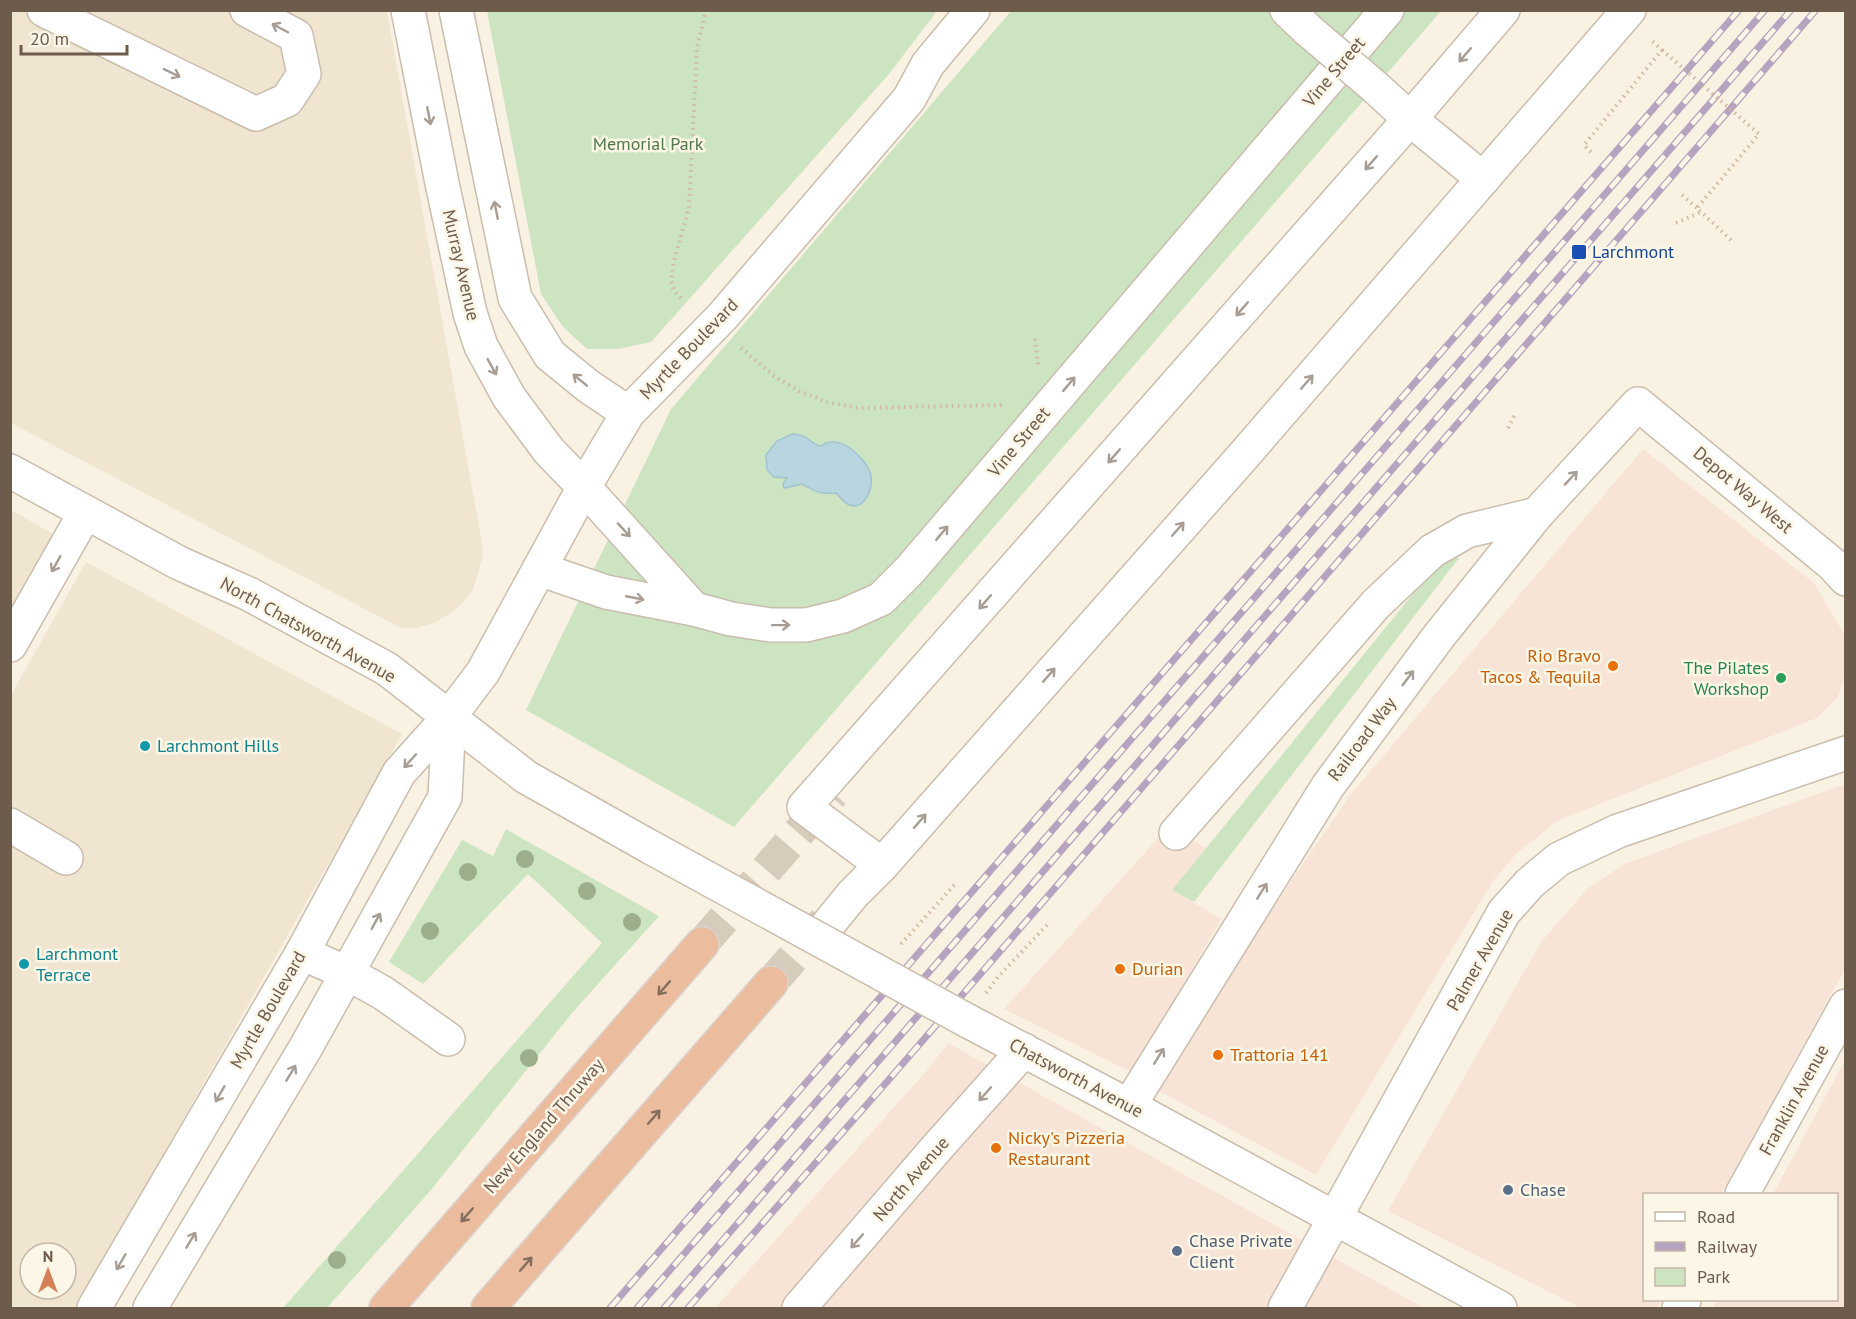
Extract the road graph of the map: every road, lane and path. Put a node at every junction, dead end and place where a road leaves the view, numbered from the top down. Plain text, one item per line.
1 (45, 10) edge
2 (247, 10) edge
3 (408, 10) edge
4 (456, 10) edge
5 (706, 10) edge
6 (973, 10) edge
7 (1387, 10) edge
8 (1503, 10) edge
9 (1629, 10) edge
10 (1298, 20) edge
11 (464, 51) junction
12 (417, 58) junction
13 (1410, 119) junction
14 (1591, 152) dead end
15 (1483, 179) junction
16 (1682, 195) dead end
17 (1697, 208) junction
18 (1701, 212) junction
19 (1676, 223) dead end
20 (1731, 240) dead end
21 (681, 298) dead end
22 (1035, 339) dead end
23 (733, 341) dead end
24 (1046, 362) dead end
25 (1638, 404) joint
26 (1011, 405) dead end
27 (1516, 412) dead end
28 (628, 413) junction
29 (1508, 428) dead end
30 (10, 471) edge
31 (584, 487) junction
32 (85, 513) junction
33 (1537, 514) junction
34 (1841, 562) edge
35 (539, 569) junction
36 (694, 609) junction
37 (10, 645) edge
38 (449, 717) junction
39 (1845, 753) edge
40 (10, 825) edge
41 (1176, 833) dead end
42 (652, 848) joint
43 (66, 858) dead end
44 (882, 865) junction
45 (957, 882) dead end
46 (1047, 925) dead end
47 (817, 938) junction
48 (702, 944) tunnel mouth
49 (302, 952) junction
50 (877, 971) junction
51 (347, 973) junction
52 (771, 983) tunnel mouth
53 (1845, 1006) edge
54 (966, 1020) junction
55 (448, 1039) dead end
56 (1023, 1050) junction
57 (1129, 1106) junction
58 (1743, 1193) edge
59 (1336, 1220) junction
60 (94, 1308) edge
61 (150, 1308) edge
62 (386, 1308) edge
63 (488, 1308) edge
64 (799, 1308) edge
65 (1286, 1308) edge
66 (1500, 1308) edge

1 -> 2 street
3 - 12 street, Murray Avenue
4 - 11 street
5 - 21 path
6 - 28 street, Myrtle Boulevard
36 -> 7 street, Vine Street
8 -> 13 street
9 - 15 street
10 - 13 street, bridge
11 - 12 street
28 -> 11 street
12 -> 31 street, Murray Avenue
13 - 15 street
13 -> 44 street
14 - 17 path, bridge
44 -> 15 street
16 - 17 path
17 - 18 path
18 - 19 path
18 - 20 path
22 - 24 path
23 - 26 path
33 -> 25 street, Railroad Way
25 - 34 street, Depot Way West
27 - 29 path
28 - 31 street, Myrtle Boulevard
30 - 32 street, North Chatsworth Avenue
31 - 35 street, Myrtle Boulevard
31 -> 36 street
32 -> 37 street
32 - 38 street, North Chatsworth Avenue
33 - 41 street
57 -> 33 street, Railroad Way
35 -> 36 street, Vine Street
35 - 38 street, Myrtle Boulevard
38 - 42 street, North Chatsworth Avenue
38 -> 49 street, Myrtle Boulevard
51 -> 38 street
39 - 59 street, Palmer Avenue
40 - 43 street
42 - 47 street, Chatsworth Avenue, bridge
44 - 47 street
45 - 50 path
46 - 54 path
47 - 50 street, Chatsworth Avenue, bridge
48 -> 62 highway, New England Thruway
49 - 51 street
49 -> 60 street, Myrtle Boulevard
50 - 54 street, Chatsworth Avenue, bridge
51 - 55 street
61 -> 51 street
63 -> 52 highway
53 - 58 street, Franklin Avenue
54 - 56 street, Chatsworth Avenue
56 - 57 street, Chatsworth Avenue
56 -> 64 street, North Avenue
57 - 59 street, Chatsworth Avenue
59 - 65 street, Palmer Avenue
59 - 66 street, Chatsworth Avenue

